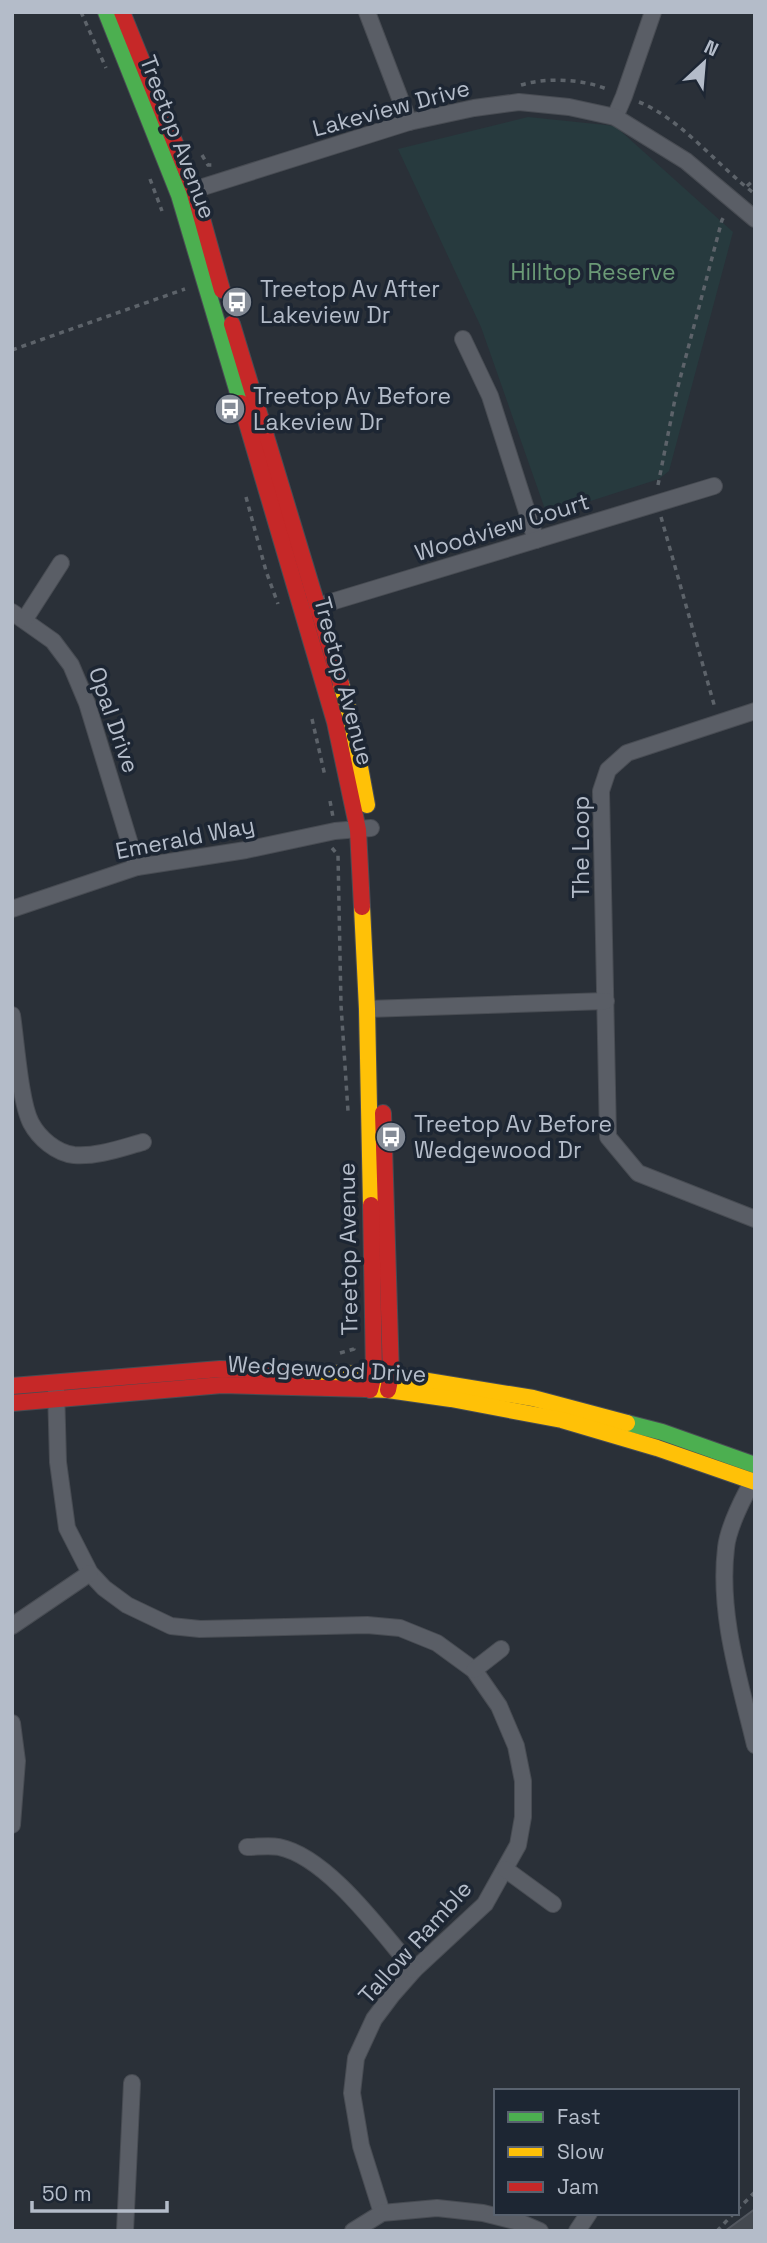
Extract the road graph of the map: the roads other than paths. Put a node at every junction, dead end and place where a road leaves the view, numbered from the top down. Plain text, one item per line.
1 (106, 12) edge
2 (122, 12) edge
3 (367, 12) edge
4 (653, 12) edge
5 (615, 117) junction
6 (409, 122) junction
7 (186, 193) junction
8 (755, 219) edge
9 (463, 339) dead end
10 (714, 486) dead end
11 (536, 540) junction
12 (61, 564) dead end
13 (310, 608) junction
14 (19, 615) edge
15 (755, 711) edge
16 (364, 829) junction
17 (137, 867) junction
18 (12, 909) edge
19 (606, 1001) junction
20 (374, 1009) junction
21 (12, 1015) edge
22 (143, 1142) dead end
23 (755, 1219) edge
24 (56, 1382) junction
25 (372, 1382) junction
26 (390, 1383) junction
27 (12, 1386) edge
28 (56, 1400) junction
29 (12, 1403) edge
30 (754, 1476) edge
31 (90, 1573) junction
32 (12, 1626) edge
33 (501, 1649) dead end
34 (474, 1670) junction
35 (12, 1723) edge
36 (755, 1745) edge
37 (12, 1825) edge
38 (247, 1847) dead end
39 (505, 1869) junction
40 (553, 1904) dead end
41 (414, 1970) junction
42 (132, 2083) dead end
43 (382, 2213) junction
44 (588, 2215) edge
45 (125, 2231) edge
46 (353, 2231) edge
47 (540, 2231) edge
48 (577, 2231) edge

1 - 7 main road, Treetop Avenue
2 - 7 main road, Treetop Avenue
3 - 6 street
4 - 5 street
5 - 6 street, Lakeview Drive
5 - 8 street, Lakeview Drive
6 - 7 street, Lakeview Drive
7 - 13 main road, Treetop Avenue
9 - 11 street
10 - 11 street, Woodview Court
11 - 13 street, Woodview Court
12 - 14 street
13 - 16 main road, Treetop Avenue
14 - 17 street, Opal Drive
15 - 19 street, The Loop
16 - 17 street, Emerald Way
16 - 20 main road, Treetop Avenue
17 - 18 street, Emerald Way
19 - 20 street
19 - 23 street, The Loop
20 - 25 main road, Treetop Avenue
20 - 26 main road, Treetop Avenue
21 - 22 street
24 - 25 main road, Wedgewood Drive
24 - 27 main road, Wedgewood Drive
24 - 28 street, Tallow Ramble
25 - 26 main road, Wedgewood Drive
25 - 28 main road, Wedgewood Drive
26 - 30 main road, Wedgewood Drive
28 - 29 main road, Wedgewood Drive
28 - 31 street, Tallow Ramble
30 - 36 street
31 - 32 street
31 - 34 street, Tallow Ramble
33 - 34 street
34 - 39 street, Tallow Ramble
35 - 37 street
38 - 41 street
39 - 40 street
39 - 41 street, Tallow Ramble
41 - 43 street, Tallow Ramble
42 - 45 street
43 - 46 street
43 - 47 street
44 - 48 street

